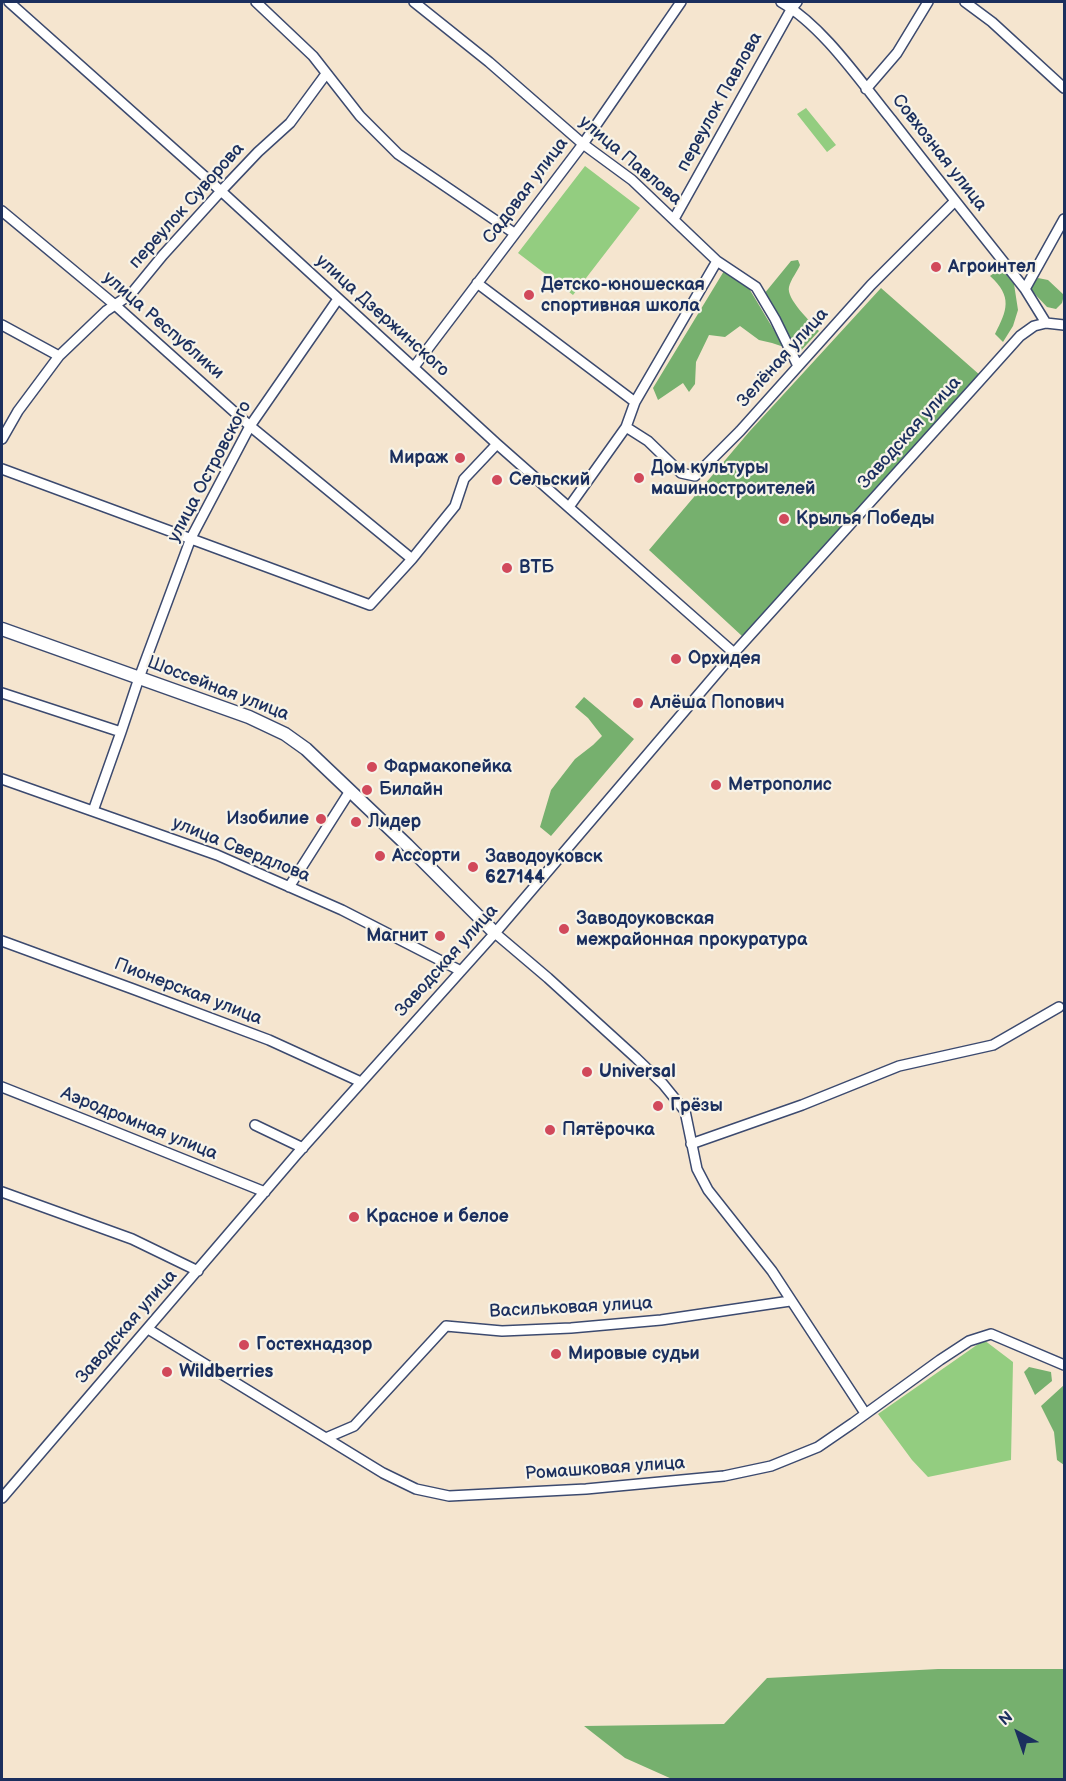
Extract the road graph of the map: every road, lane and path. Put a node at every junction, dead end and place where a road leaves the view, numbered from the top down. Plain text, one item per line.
1 (9, 2) edge
2 (255, 2) edge
3 (414, 2) edge
4 (681, 2) edge
5 (781, 2) edge
6 (928, 2) edge
7 (965, 2) edge
8 (794, 5) edge
9 (326, 75) junction
10 (866, 88) junction
11 (1065, 88) edge
12 (583, 144) junction
13 (220, 191) junction
14 (955, 201) junction
15 (2, 211) edge
16 (674, 219) junction
17 (1065, 219) edge
18 (514, 233) junction
19 (717, 261) junction
20 (477, 283) junction
21 (1025, 289) junction
22 (338, 299) junction
23 (115, 305) junction
24 (1046, 323) junction
25 (2, 325) edge
26 (1065, 325) edge
27 (59, 356) junction
28 (798, 366) junction
29 (414, 367) junction
30 (635, 402) junction
31 (250, 426) junction
32 (626, 427) junction
33 (2, 439) edge
34 (497, 444) junction
35 (2, 469) edge
36 (569, 507) junction
37 (190, 538) junction
38 (412, 559) junction
39 (2, 629) edge
40 (734, 653) junction
41 (139, 678) junction
42 (2, 693) edge
43 (121, 732) junction
44 (2, 779) edge
45 (350, 790) junction
46 (93, 811) junction
47 (289, 887) junction
48 (495, 933) junction
49 (2, 941) edge
50 (461, 971) junction
51 (1059, 1007) dead end
52 (361, 1082) junction
53 (2, 1087) edge
54 (255, 1125) dead end
55 (691, 1144) junction
56 (303, 1148) junction
57 (2, 1192) edge
58 (265, 1192) junction
59 (198, 1271) junction
60 (790, 1301) junction
61 (148, 1329) junction
62 (1065, 1365) edge
63 (865, 1413) junction
64 (326, 1438) junction
65 (2, 1498) edge

1 - 13 street, улица Дзержинского
2 - 9 street
3 - 12 street, улица Павлова
4 - 12 street, Садовая улица
5 - 8 street, Совхозная улица
6 - 10 street
7 - 11 street
8 - 10 street, Совхозная улица
8 - 16 street, переулок Павлова
9 - 13 street, переулок Суворова
9 - 18 street
10 - 14 street, Совхозная улица
12 - 16 street, улица Павлова
12 - 18 street, Садовая улица
13 - 22 street, улица Дзержинского
13 - 23 street, переулок Суворова
14 - 21 street, Совхозная улица
14 - 28 street, Зелёная улица
15 - 23 street, улица Республики
16 - 19 street, улица Павлова
17 - 21 street
18 - 20 street, Садовая улица
19 - 28 street, улица Павлова
19 - 30 street
20 - 29 street, Садовая улица
20 - 30 street
21 - 24 street, Совхозная улица
22 - 29 street, улица Дзержинского
22 - 31 street, улица Островского
23 - 27 street, переулок Суворова
23 - 31 street, улица Республики
24 - 26 street
24 - 40 street, Заводская улица
25 - 27 street
27 - 33 street, переулок Суворова
28 - 32 street, Зелёная улица
29 - 34 street, улица Дзержинского
30 - 32 street
31 - 37 street, улица Островского
31 - 38 street, улица Республики
32 - 36 street
34 - 36 street, улица Дзержинского
34 - 38 street
35 - 37 street
36 - 40 street, улица Дзержинского
37 - 38 street
37 - 41 street, улица Островского
39 - 41 main road, Шоссейная улица
40 - 48 street, Заводская улица
41 - 43 street, улица Островского
41 - 45 main road, Шоссейная улица
42 - 43 street
43 - 46 street, улица Островского
44 - 46 street, улица Свердлова
45 - 47 street
45 - 48 main road, Шоссейная улица
46 - 47 street, улица Свердлова
47 - 50 street, улица Свердлова
48 - 50 street, Заводская улица
48 - 55 street
49 - 52 street, Пионерская улица
50 - 52 street, Заводская улица
51 - 55 street
52 - 56 street, Заводская улица
53 - 58 street, Аэродромная улица
54 - 56 street
55 - 60 street
56 - 58 street, Заводская улица
57 - 59 street
58 - 59 street, Заводская улица
59 - 61 street, Заводская улица
60 - 63 street
60 - 64 street, Васильковая улица
61 - 64 street, Ромашковая улица
61 - 65 street, Заводская улица
62 - 63 street, Ромашковая улица
63 - 64 street, Ромашковая улица

